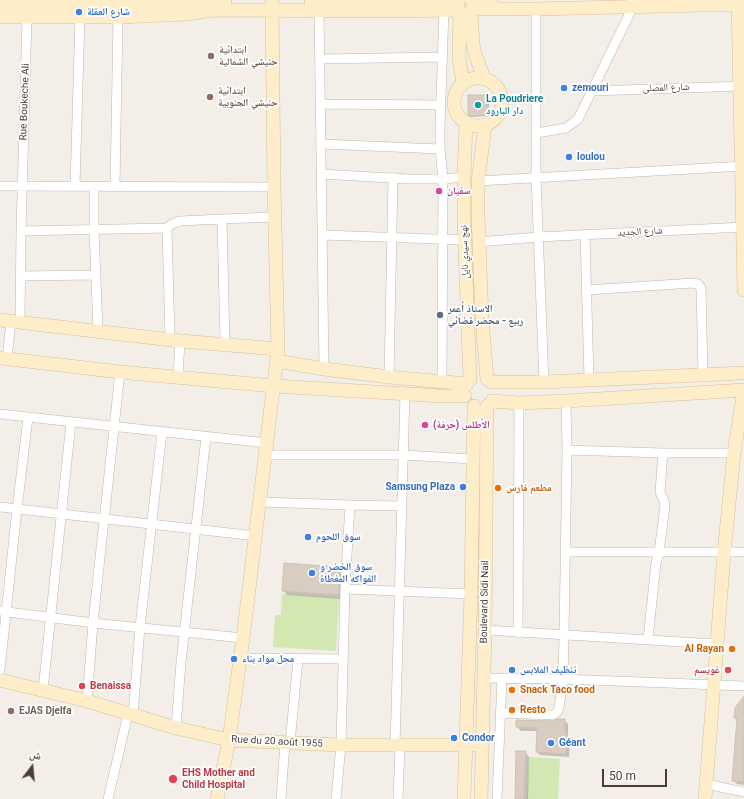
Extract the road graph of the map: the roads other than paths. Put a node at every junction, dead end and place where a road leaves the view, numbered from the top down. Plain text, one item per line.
1 (491, 0) edge
2 (26, 1) edge
3 (740, 2) edge
4 (608, 3) edge
5 (632, 3) edge
6 (0, 4) edge
7 (212, 4) edge
8 (272, 4) edge
9 (319, 4) edge
10 (381, 4) edge
11 (466, 5) edge
12 (119, 7) edge
13 (536, 9) junction
14 (444, 10) junction
15 (0, 17) edge
16 (27, 17) junction
17 (80, 17) junction
18 (442, 57) junction
19 (320, 59) junction
20 (484, 78) junction
21 (463, 82) junction
22 (741, 86) edge
23 (592, 91) junction
24 (320, 104) junction
25 (441, 105) junction
26 (466, 123) junction
27 (485, 125) junction
28 (537, 133) junction
29 (321, 144) junction
30 (440, 149) junction
31 (742, 166) edge
32 (321, 174) junction
33 (464, 177) junction
34 (393, 178) junction
35 (536, 178) junction
36 (443, 179) junction
37 (478, 181) junction
38 (0, 186) edge
39 (22, 186) junction
40 (75, 186) junction
41 (115, 186) junction
42 (94, 187) junction
43 (274, 187) junction
44 (275, 217) junction
45 (222, 220) junction
46 (743, 227) edge
47 (167, 228) junction
48 (94, 229) junction
49 (21, 231) junction
50 (585, 234) junction
51 (323, 235) junction
52 (391, 237) junction
53 (538, 237) junction
54 (443, 239) junction
55 (465, 240) junction
56 (479, 242) junction
57 (96, 275) junction
58 (20, 276) junction
59 (587, 290) junction
60 (744, 290) edge
61 (10, 321) edge
62 (98, 331) junction
63 (175, 340) junction
64 (225, 344) junction
65 (278, 355) junction
66 (4, 358) edge
67 (324, 370) junction
68 (120, 372) junction
69 (744, 373) edge
70 (703, 374) junction
71 (178, 377) junction
72 (389, 378) junction
73 (589, 379) junction
74 (489, 381) junction
75 (442, 382) junction
76 (544, 382) junction
77 (274, 386) junction
78 (468, 387) junction
79 (744, 390) edge
80 (405, 393) junction
81 (566, 401) junction
82 (519, 403) junction
83 (484, 404) junction
84 (0, 414) edge
85 (28, 418) junction
86 (71, 422) junction
87 (114, 427) junction
88 (162, 432) junction
89 (206, 437) junction
90 (266, 449) junction
91 (567, 450) junction
92 (663, 453) junction
93 (734, 453) junction
94 (403, 455) junction
95 (473, 459) junction
96 (260, 502) junction
97 (350, 505) junction
98 (401, 506) junction
99 (0, 507) edge
100 (17, 509) junction
101 (61, 514) junction
102 (105, 518) junction
103 (152, 524) junction
104 (196, 529) junction
105 (256, 536) junction
106 (565, 552) junction
107 (659, 552) junction
108 (744, 552) edge
109 (724, 553) junction
110 (345, 589) junction
111 (399, 591) junction
112 (471, 594) junction
113 (3, 611) edge
114 (50, 618) junction
115 (93, 623) junction
116 (140, 627) junction
117 (485, 630) junction
118 (184, 632) junction
119 (518, 633) junction
120 (564, 634) junction
121 (243, 638) junction
122 (648, 639) junction
123 (716, 644) junction
124 (240, 658) junction
125 (298, 659) junction
126 (343, 659) junction
127 (0, 670) edge
128 (483, 678) junction
129 (502, 678) junction
130 (563, 679) junction
131 (0, 680) edge
132 (713, 684) junction
133 (744, 686) edge
134 (42, 690) junction
135 (87, 701) junction
136 (500, 713) junction
137 (130, 714) junction
138 (176, 728) junction
139 (229, 740) junction
140 (288, 743) junction
141 (341, 745) junction
142 (482, 745) junction
143 (398, 746) junction
144 (465, 746) junction
145 (706, 784) junction
146 (744, 792) edge
147 (108, 799) edge
148 (217, 799) edge
149 (281, 799) edge
150 (336, 799) edge
151 (398, 799) edge
152 (464, 799) edge
153 (481, 799) edge
154 (497, 799) edge
155 (705, 799) edge

1 - 11 street
2 - 6 street
2 - 12 street
3 - 5 street
3 - 22 street
4 - 5 street
4 - 13 street
5 - 23 street
7 - 8 street
7 - 12 street
8 - 9 street
8 - 43 street
9 - 10 street
9 - 19 street
10 - 11 street
10 - 14 street
11 - 13 street
11 - 14 street
11 - 20 street
11 - 21 street
12 - 17 street
12 - 41 street
13 - 28 street
14 - 18 street
15 - 16 street
16 - 17 street
16 - 39 street, Rue Boukeche Ali
17 - 40 street
18 - 19 street
18 - 25 street
19 - 24 street
20 - 21 street
20 - 27 street
21 - 26 street
22 - 23 street, شارع المصلى
22 - 31 street
23 - 28 street
24 - 25 street
24 - 29 street
25 - 30 street
26 - 27 street
26 - 33 street, نهج سيدي نايل
27 - 37 street, نهج سيدي نايل
28 - 35 street
29 - 30 street
29 - 32 street
30 - 36 street
31 - 35 street
31 - 46 street
32 - 34 street
32 - 51 street
33 - 36 street
33 - 55 street, نهج سيدي نايل
34 - 36 street
34 - 52 street
35 - 37 street
35 - 53 street
36 - 54 street
37 - 56 street, نهج سيدي نايل
38 - 39 street
39 - 40 street
39 - 49 street, Rue Boukeche Ali
40 - 42 street
41 - 42 street
41 - 43 street
42 - 48 street
43 - 44 street
44 - 45 street
44 - 65 street
45 - 47 street
45 - 64 street
46 - 50 street, شارع الجديد
46 - 60 street
47 - 48 street
47 - 63 street
48 - 49 street
48 - 57 street
49 - 58 street, Rue Boukeche Ali
50 - 53 street, شارع الجديد
50 - 59 street
51 - 52 street
51 - 67 street
52 - 54 street
52 - 72 street
53 - 56 street, شارع الجديد
53 - 76 street
54 - 55 street
54 - 75 street
55 - 78 street, نهج سيدي نايل
56 - 74 street, نهج سيدي نايل
57 - 58 street
57 - 62 street
58 - 61 street, Rue Boukeche Ali
59 - 70 street
59 - 73 street
61 - 62 street
61 - 66 street, Rue Boukeche Ali
62 - 63 street
63 - 64 street
63 - 71 street
64 - 65 street
65 - 67 street
65 - 77 street
66 - 68 street
67 - 72 street
68 - 71 street
68 - 87 street
69 - 70 street
70 - 73 street
71 - 77 street
72 - 75 street
73 - 76 street
74 - 76 street
74 - 78 street
74 - 83 street
75 - 78 street
77 - 80 street
77 - 90 street
78 - 80 street
78 - 83 street
79 - 81 street
79 - 93 street
80 - 94 street
81 - 82 street
81 - 91 street
82 - 83 street
82 - 119 street
83 - 95 street, Boulevard Sidi Nail
83 - 117 street, Boulevard Sidi Nail
84 - 85 street
85 - 86 street
85 - 100 street
86 - 87 street
86 - 101 street
87 - 88 street
87 - 102 street
88 - 89 street
88 - 103 street
89 - 90 street
89 - 104 street
90 - 94 street
90 - 96 street
91 - 92 street
91 - 106 street
92 - 93 street
92 - 107 street
93 - 109 street
94 - 95 street
94 - 98 street
95 - 112 street, Boulevard Sidi Nail
96 - 97 street
96 - 105 street
97 - 98 street
97 - 110 street
98 - 111 street
99 - 100 street
100 - 101 street
100 - 113 street
101 - 102 street
101 - 114 street
102 - 103 street
102 - 115 street
103 - 104 street
103 - 116 street
104 - 105 street
104 - 118 street
105 - 121 street
106 - 107 street
106 - 120 street
107 - 109 street
107 - 122 street
108 - 109 street
109 - 123 street
110 - 111 street
110 - 126 street
111 - 112 street
111 - 143 street
112 - 144 street, Boulevard Sidi Nail
113 - 114 street
113 - 127 street
114 - 115 street
114 - 134 street
115 - 116 street
115 - 135 street
116 - 118 street
116 - 137 street
117 - 119 street
117 - 128 street, Boulevard Sidi Nail
118 - 121 street
118 - 138 street
119 - 120 street
120 - 122 street
120 - 130 street
121 - 124 street
122 - 123 street
123 - 132 street
124 - 125 street
124 - 139 street
125 - 126 street
125 - 140 street
126 - 141 street
128 - 129 street
128 - 142 street, Boulevard Sidi Nail
129 - 130 street
129 - 136 street
130 - 132 street
130 - 136 street
131 - 134 street, Rue du 20 août 1955
132 - 133 street
132 - 145 street
134 - 135 street, Rue du 20 août 1955
135 - 137 street, Rue du 20 août 1955
136 - 154 street
137 - 138 street, Rue du 20 août 1955
137 - 147 street
138 - 139 street, Rue du 20 août 1955
139 - 140 street, Rue du 20 août 1955
139 - 148 street
140 - 141 street, Rue du 20 août 1955
140 - 149 street
141 - 143 street, Rue du 20 août 1955
141 - 150 street
142 - 144 street, Rue du 20 août 1955
142 - 153 street, Boulevard Sidi Nail
143 - 144 street, Rue du 20 août 1955
143 - 151 street
144 - 152 street, Boulevard Sidi Nail
145 - 146 street
145 - 155 street

